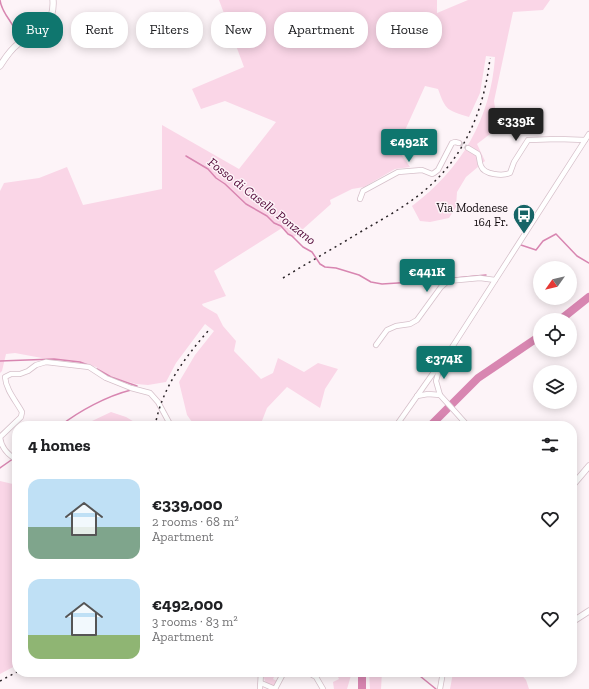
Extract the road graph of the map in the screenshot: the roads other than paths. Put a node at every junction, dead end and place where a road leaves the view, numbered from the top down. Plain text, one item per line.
1 (53, 0) edge
2 (0, 66) edge
3 (589, 134) edge
4 (585, 140) junction
5 (459, 143) dead end
6 (468, 148) tunnel mouth
7 (360, 199) dead end
8 (495, 280) junction
9 (376, 345) dead end
10 (440, 366) junction
11 (440, 395) junction
12 (417, 396) junction
13 (17, 421) edge
14 (168, 421) edge
15 (400, 421) edge
16 (463, 421) edge
17 (12, 426) edge
18 (12, 456) edge
19 (589, 466) edge
20 (577, 480) edge
21 (589, 611) edge
22 (577, 618) edge
23 (261, 677) edge
24 (281, 677) edge
25 (316, 677) edge
26 (442, 677) edge
27 (261, 683) junction
28 (260, 689) edge
29 (275, 689) edge
30 (323, 689) edge
31 (440, 689) edge

1 - 2 main road
3 - 4 street
4 - 6 street
4 - 8 street
5 - 7 street
8 - 9 street
8 - 10 street
10 - 11 street
10 - 12 street
11 - 12 street
11 - 16 street
12 - 15 street
13 - 14 street
17 - 18 street
19 - 20 main road
21 - 22 main road
23 - 27 street
24 - 29 street
25 - 30 street
26 - 31 street
27 - 28 street
27 - 29 street

